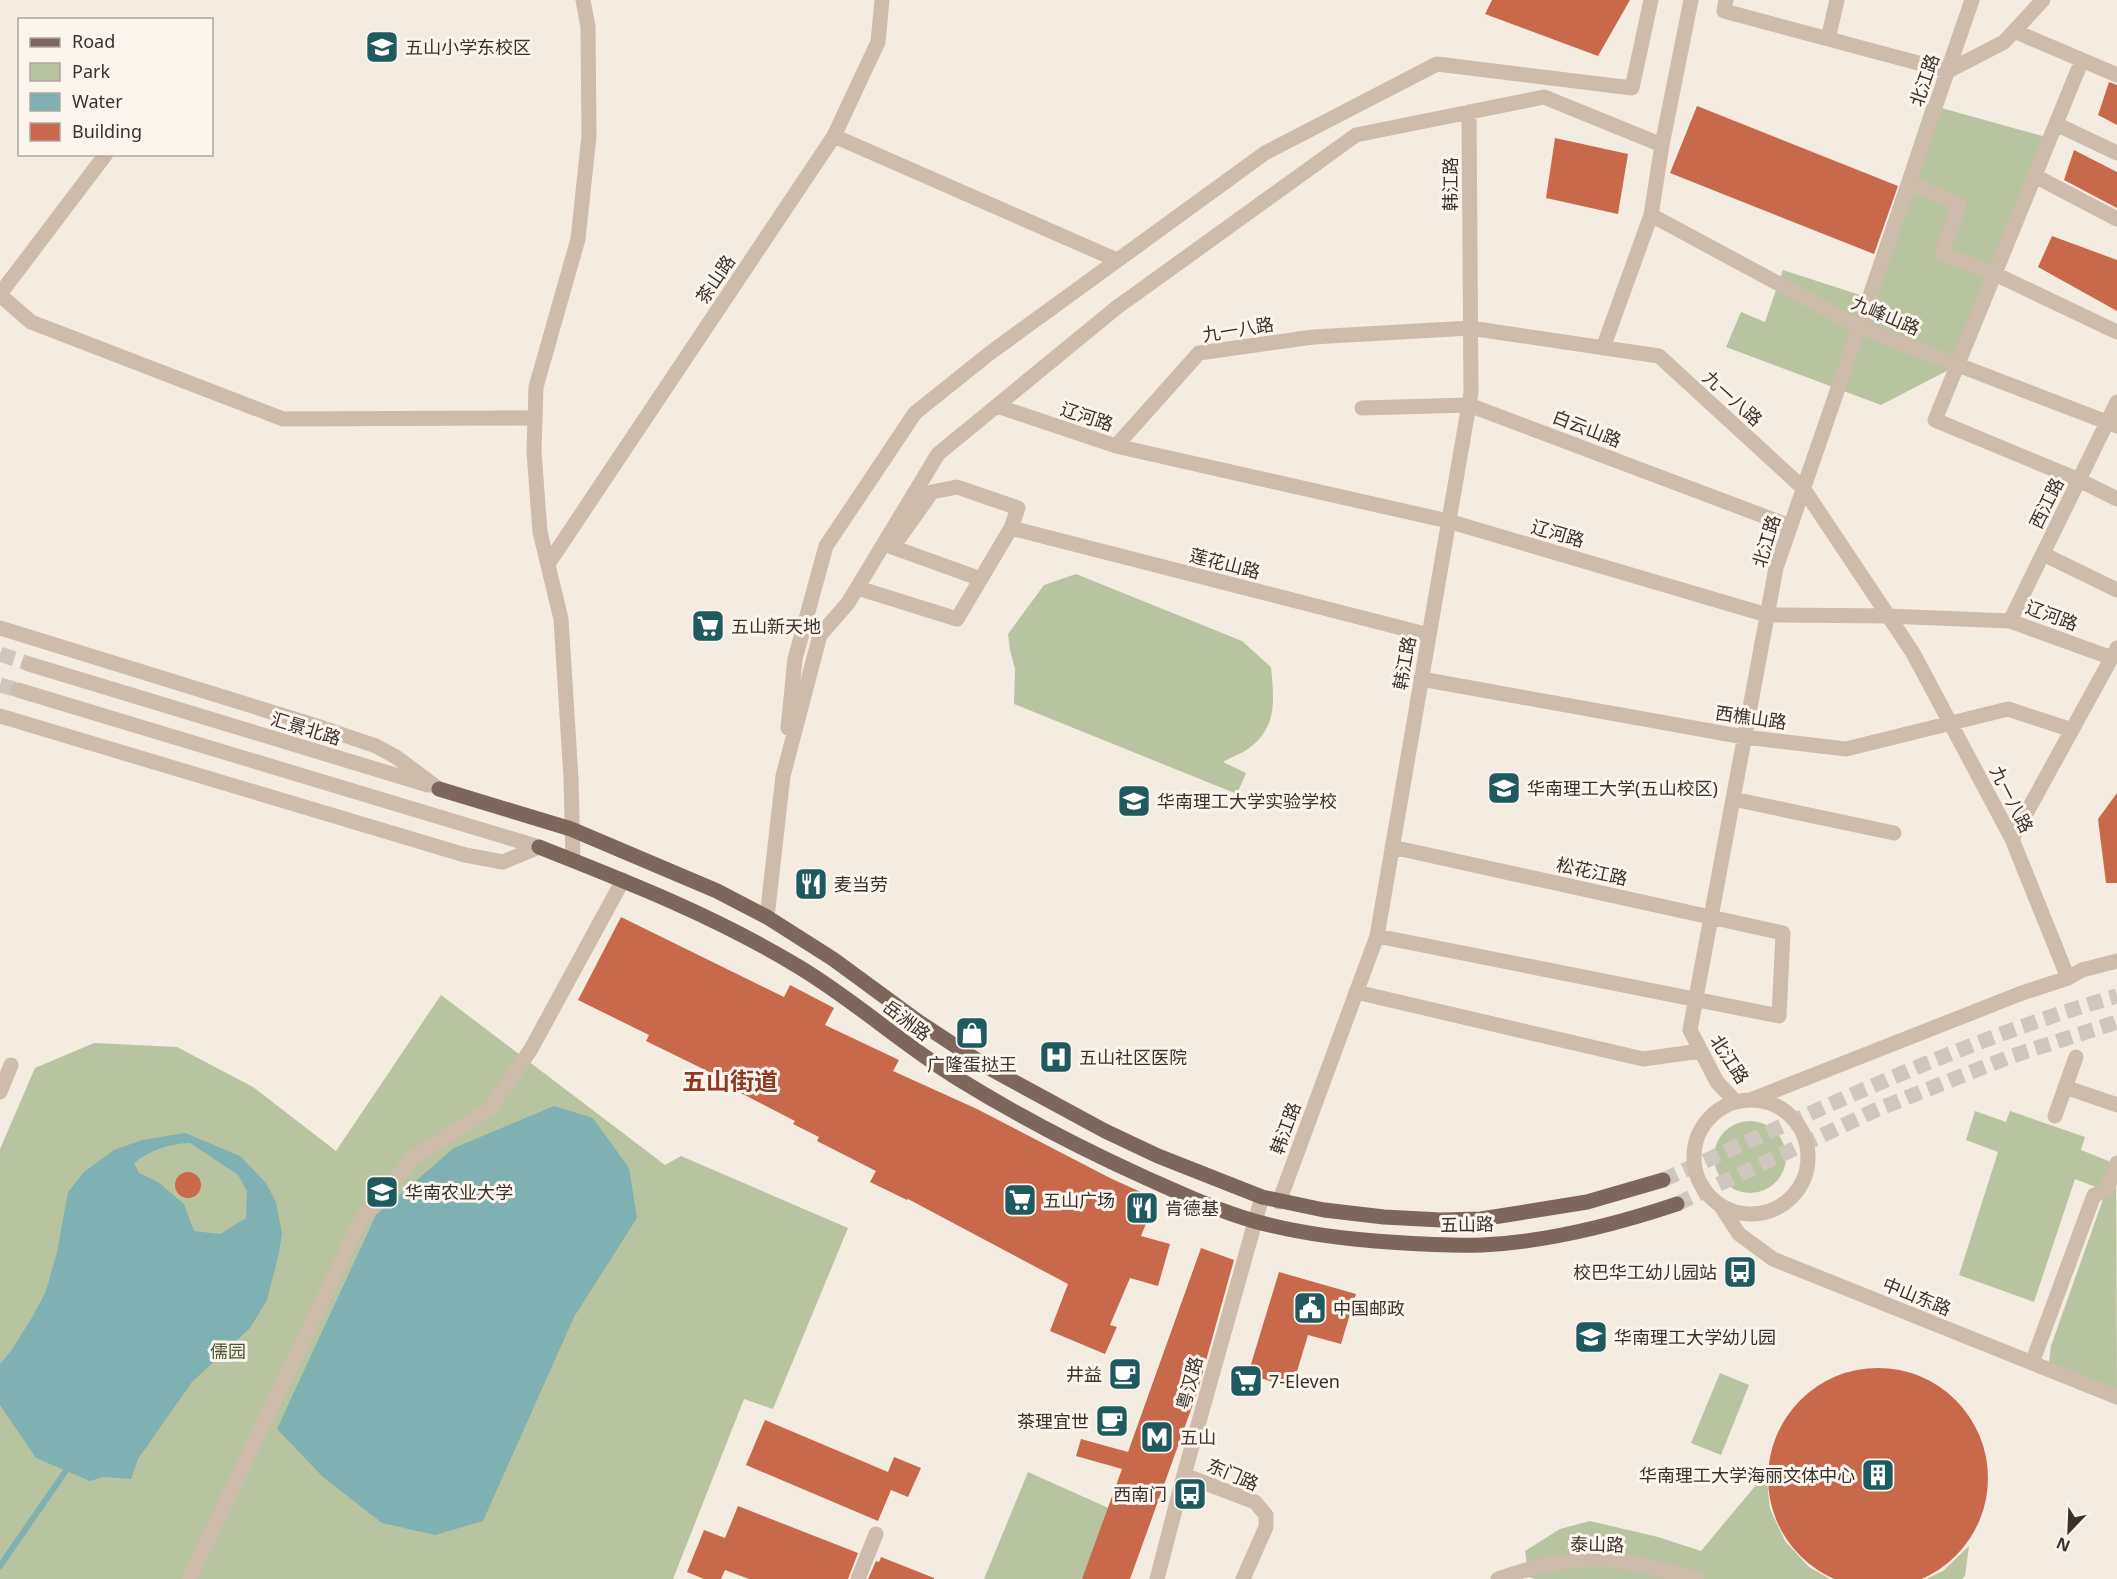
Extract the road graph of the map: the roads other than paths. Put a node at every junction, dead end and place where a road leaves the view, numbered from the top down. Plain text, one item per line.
1 (583, 0) edge
2 (882, 0) edge
3 (1651, 0) edge
4 (1691, 0) edge
5 (1726, 0) edge
6 (1837, 0) edge
7 (1972, 0) edge
8 (2043, 0) edge
9 (2014, 31) junction
10 (1828, 39) junction
11 (2082, 60) junction
12 (1948, 71) junction
13 (2117, 75) edge
14 (1470, 112) junction
15 (2056, 124) junction
16 (834, 136) junction
17 (1662, 145) junction
18 (2117, 153) edge
19 (104, 156) edge
20 (2035, 176) junction
21 (1909, 183) junction
22 (1651, 215) junction
23 (2117, 219) edge
24 (1117, 260) junction
25 (1995, 274) junction
26 (0, 295) edge
27 (1859, 327) junction
28 (1470, 328) junction
29 (2117, 332) edge
30 (1603, 348) junction
31 (1958, 365) junction
32 (2117, 402) edge
33 (1469, 405) junction
34 (997, 406) junction
35 (1362, 408) dead end
36 (535, 418) junction
37 (2112, 424) edge
38 (1116, 446) junction
39 (2079, 480) junction
40 (1803, 488) junction
41 (2117, 499) edge
42 (1448, 521) junction
43 (1790, 526) junction
44 (1011, 528) junction
45 (892, 547) junction
46 (2043, 554) junction
47 (548, 564) junction
48 (981, 579) junction
49 (861, 589) junction
50 (2117, 590) edge
51 (848, 603) junction
52 (1767, 615) junction
53 (1888, 616) junction
54 (2010, 621) junction
55 (0, 628) edge
56 (1429, 635) junction
57 (2114, 653) edge
58 (29, 664) tunnel mouth
59 (1421, 679) junction
60 (18, 690) tunnel mouth
61 (0, 716) edge
62 (1950, 724) junction
63 (2072, 730) junction
64 (1744, 737) junction
65 (783, 776) junction
66 (439, 789) junction
67 (1733, 799) junction
68 (571, 829) junction
69 (1894, 833) dead end
70 (2012, 839) junction
71 (539, 847) junction
72 (1392, 847) junction
73 (573, 860) junction
74 (623, 880) junction
75 (767, 917) junction
76 (1711, 917) junction
77 (1377, 936) junction
78 (2117, 961) edge
79 (2068, 978) junction
80 (1356, 992) junction
81 (1695, 1001) junction
82 (1701, 1051) junction
83 (2076, 1057) dead end
84 (12, 1065) dead end
85 (2065, 1087) junction
86 (0, 1092) edge
87 (1752, 1099) junction
88 (1735, 1101) junction
89 (2117, 1105) edge
90 (2055, 1116) dead end
91 (2117, 1163) edge
92 (1664, 1180) tunnel mouth
93 (1262, 1197) junction
94 (1279, 1202) junction
95 (1677, 1204) tunnel mouth
96 (1720, 1205) junction
97 (1254, 1221) junction
98 (2032, 1363) junction
99 (2117, 1397) edge
100 (1184, 1475) junction
101 (876, 1534) dead end
102 (189, 1579) edge
103 (858, 1579) edge
104 (1157, 1579) edge
105 (1243, 1579) edge
106 (1498, 1579) edge
107 (1696, 1579) edge

1 - 36 street
2 - 16 street, 茶山路
3 - 24 street
4 - 17 street
5 - 10 street
6 - 10 street
7 - 12 street, 北江路
8 - 9 street
9 - 11 street
9 - 12 street
10 - 12 street
11 - 13 street
11 - 15 street
12 - 21 street, 北江路
14 - 17 street
14 - 28 street, 韩江路
14 - 34 street
15 - 18 street
15 - 20 street
16 - 24 street
16 - 47 street, 茶山路
17 - 22 street
19 - 26 street
20 - 23 street
20 - 25 street
21 - 25 street
21 - 27 street, 北江路
22 - 27 street, 九峰山路
22 - 30 street
24 - 65 street
25 - 29 street
25 - 31 street
26 - 36 street
27 - 31 street, 九峰山路
27 - 40 street, 北江路
28 - 30 street, 九一八路
28 - 33 street, 韩江路
28 - 38 street, 九一八路
30 - 40 street, 九一八路
31 - 37 street, 九峰山路
31 - 39 street
32 - 37 street, 西江路
33 - 35 street, 白云山路
33 - 42 street, 韩江路
33 - 43 street, 白云山路
34 - 38 street, 辽河路
34 - 51 street
36 - 47 street
37 - 39 street, 西江路
38 - 42 street, 辽河路
39 - 41 street
39 - 46 street, 西江路
40 - 43 street, 北江路
40 - 53 street, 九一八路
42 - 52 street, 辽河路
42 - 56 street, 韩江路
43 - 52 street, 北江路
44 - 45 street
44 - 48 street
44 - 56 street, 莲花山路
45 - 48 street
45 - 49 street
46 - 50 street
46 - 54 street, 西江路
47 - 68 street
48 - 49 street
49 - 51 street
51 - 65 street
52 - 53 street, 辽河路
52 - 64 street, 北江路
53 - 54 street, 辽河路
53 - 62 street, 九一八路
54 - 57 street, 辽河路
55 - 66 street
56 - 59 street, 韩江路
57 - 63 street
58 - 66 street, 汇景北路
59 - 64 street, 西樵山路
59 - 72 street, 韩江路
60 - 71 street
61 - 71 street
62 - 63 street, 西樵山路
62 - 64 street, 西樵山路
62 - 70 street, 九一八路
63 - 70 street
64 - 67 street, 北江路
65 - 75 street
66 - 68 main road, 汇景北路
67 - 69 street
67 - 76 street, 北江路
68 - 73 street
68 - 75 main road, 岳洲路
70 - 79 street, 九一八路
71 - 73 main road, 岳洲路
72 - 76 street, 松花江路
72 - 77 street, 韩江路
73 - 74 main road, 岳洲路
74 - 97 main road, 岳洲路
74 - 102 street
75 - 93 main road, 岳洲路
76 - 81 street, 北江路
76 - 81 street, 松花江路
77 - 80 street, 韩江路
77 - 81 street
78 - 79 street
79 - 87 street
80 - 82 street
80 - 94 street, 韩江路
81 - 82 street, 北江路
82 - 88 street, 北江路
83 - 85 street
84 - 86 street
85 - 89 street
85 - 90 street
87 - 88 street
87 - 96 street
88 - 96 street
91 - 98 street
92 - 94 main road, 五山路
93 - 94 main road, 岳洲路
93 - 97 street, 粤汉路
95 - 97 main road, 五山路
96 - 98 street, 中山东路
97 - 100 street, 粤汉路
98 - 99 street, 中山东路
100 - 104 street, 粤汉路
100 - 105 street, 东门路
101 - 103 street
106 - 107 street, 泰山路

